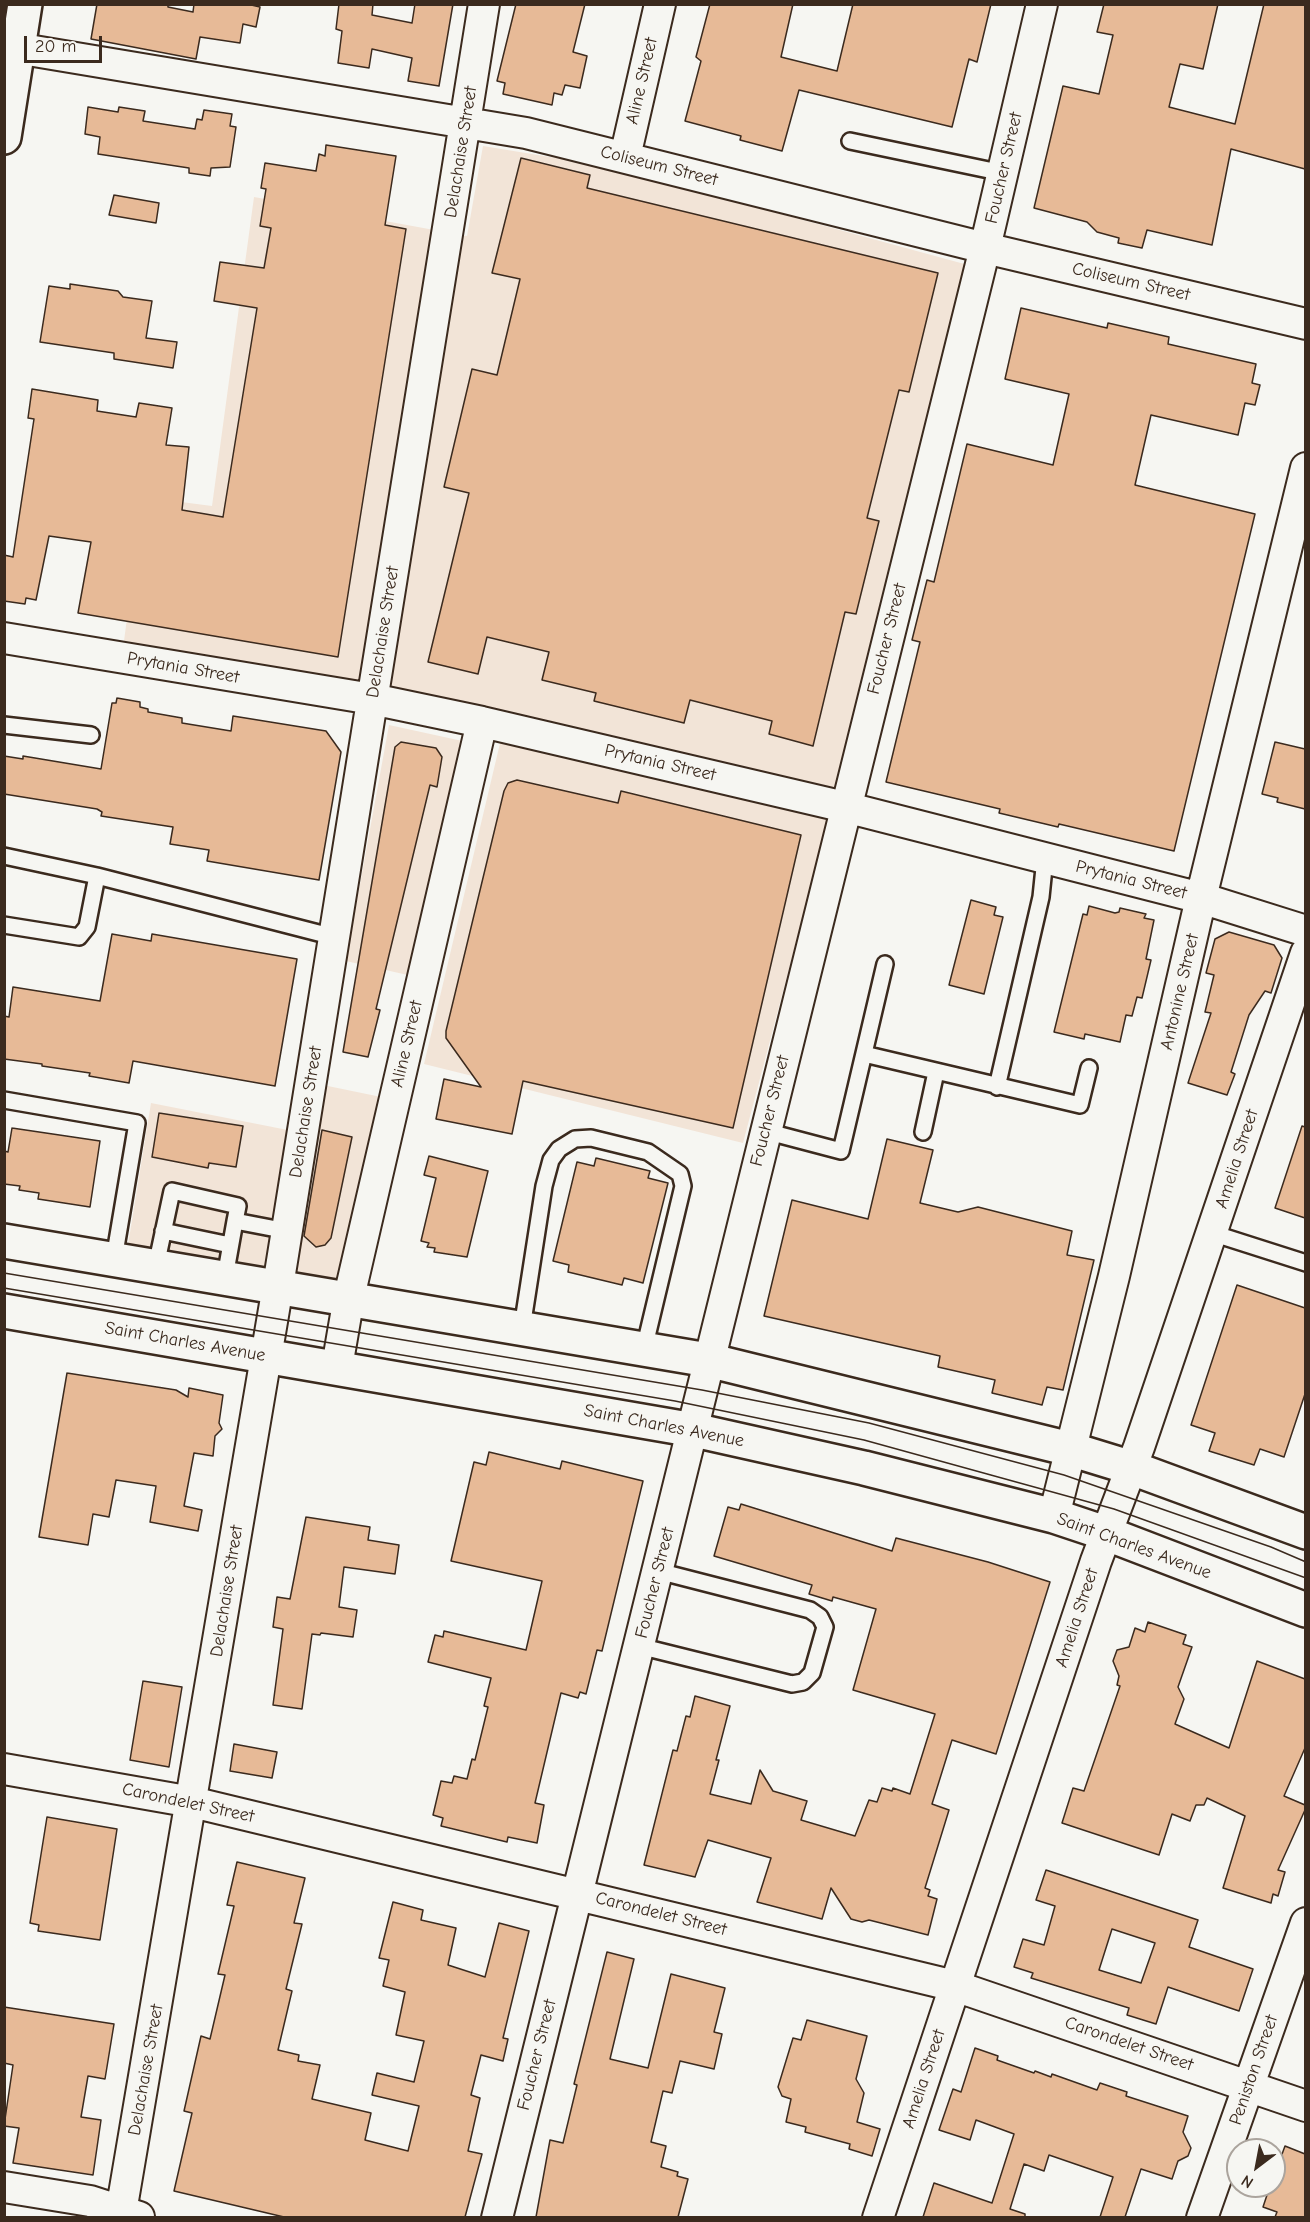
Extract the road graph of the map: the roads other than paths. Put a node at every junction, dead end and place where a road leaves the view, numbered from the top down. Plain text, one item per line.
1 (26, 4) edge
2 (484, 4) edge
3 (660, 4) edge
4 (1042, 4) edge
5 (11, 48) edge
6 (466, 122) junction
7 (4, 137) edge
8 (850, 141) dead end
9 (625, 157) junction
10 (1002, 173) junction
11 (986, 248) junction
12 (1305, 324) edge
13 (1305, 468) edge
14 (4, 638) edge
15 (372, 699) junction
16 (482, 722) junction
17 (4, 724) edge
18 (91, 735) dead end
19 (845, 807) junction
20 (4, 856) edge
21 (1045, 858) junction
22 (97, 876) junction
23 (1201, 898) junction
24 (4, 925) edge
25 (1305, 930) edge
26 (334, 937) junction
27 (1305, 953) edge
28 (885, 964) dead end
29 (864, 1054) junction
30 (1089, 1068) dead end
31 (936, 1072) junction
32 (997, 1087) junction
33 (4, 1100) edge
34 (765, 1131) junction
35 (923, 1132) dead end
36 (235, 1221) junction
37 (163, 1231) junction
38 (286, 1231) junction
39 (1212, 1233) junction
40 (4, 1241) edge
41 (230, 1245) junction
42 (114, 1259) junction
43 (1305, 1263) edge
44 (156, 1266) junction
45 (225, 1277) junction
46 (278, 1286) junction
47 (349, 1297) junction
48 (4, 1311) edge
49 (522, 1328) junction
50 (644, 1349) junction
51 (266, 1356) junction
52 (708, 1360) junction
53 (337, 1367) junction
54 (694, 1430) junction
55 (1070, 1449) junction
56 (1132, 1468) junction
57 (1054, 1516) junction
58 (1305, 1532) edge
59 (1106, 1533) junction
60 (658, 1571) junction
61 (1305, 1610) edge
62 (639, 1646) junction
63 (4, 1769) edge
64 (192, 1802) junction
65 (577, 1893) junction
66 (1305, 1923) edge
67 (955, 1986) junction
68 (1249, 2085) junction
69 (1305, 2106) edge
70 (4, 2187) edge
71 (127, 2215) edge
72 (497, 2217) edge
73 (878, 2217) edge
74 (1202, 2217) edge

1 - 5 main road
2 - 6 street, Delachaise Street
3 - 9 street, Aline Street
4 - 10 street, Foucher Street
5 - 6 street, Coliseum Street
5 - 7 main road
6 - 9 street, Coliseum Street
6 - 15 street, Delachaise Street
8 - 10 lane
9 - 11 street, Coliseum Street
10 - 11 street, Foucher Street
11 - 12 street, Coliseum Street
11 - 19 street, Foucher Street
13 - 23 street, Antonine Street
14 - 15 street, Prytania Street
15 - 16 street, Prytania Street
15 - 26 street, Delachaise Street
16 - 19 street, Prytania Street
16 - 47 street, Aline Street
17 - 18 lane
19 - 21 street, Prytania Street
19 - 34 street, Foucher Street
20 - 22 lane
21 - 23 street, Prytania Street
21 - 32 lane
22 - 24 lane
22 - 26 lane
23 - 25 street, Prytania Street
23 - 55 street, Antonine Street
26 - 38 street, Delachaise Street
27 - 39 street, Amelia Street
28 - 29 lane
29 - 31 lane
29 - 34 lane
30 - 32 lane
31 - 32 lane
31 - 35 lane
33 - 42 lane
34 - 52 street, Foucher Street
36 - 37 lane
36 - 38 lane
36 - 41 lane
37 - 41 lane
37 - 44 lane
38 - 46 street, Delachaise Street
39 - 43 lane
39 - 56 street, Amelia Street
40 - 42 main road
41 - 45 lane
42 - 44 main road
44 - 45 main road
45 - 46 main road
46 - 47 main road
46 - 51 street, Delachaise Street
47 - 49 main road
47 - 53 street, Aline Street
48 - 51 main road, Saint Charles Avenue
49 - 50 main road
49 - 50 lane
50 - 52 main road
51 - 53 main road, Saint Charles Avenue
51 - 64 street, Delachaise Street
52 - 54 street, Foucher Street
52 - 55 main road
53 - 54 main road, Saint Charles Avenue
54 - 57 main road, Saint Charles Avenue
54 - 60 street, Foucher Street
55 - 56 main road
55 - 57 street, Antonine Street
56 - 58 main road
56 - 59 street, Amelia Street
57 - 59 main road, Saint Charles Avenue
59 - 61 main road, Saint Charles Avenue
59 - 67 street, Amelia Street
60 - 62 street, Foucher Street
60 - 62 lane
62 - 65 street, Foucher Street
63 - 64 street, Carondelet Street
64 - 65 street, Carondelet Street
64 - 71 street, Delachaise Street
65 - 67 street, Carondelet Street
65 - 72 street, Foucher Street
66 - 68 street, Peniston Street
67 - 68 street, Carondelet Street
67 - 73 street, Amelia Street
68 - 69 street, Carondelet Street
68 - 74 street, Peniston Street
70 - 71 street

